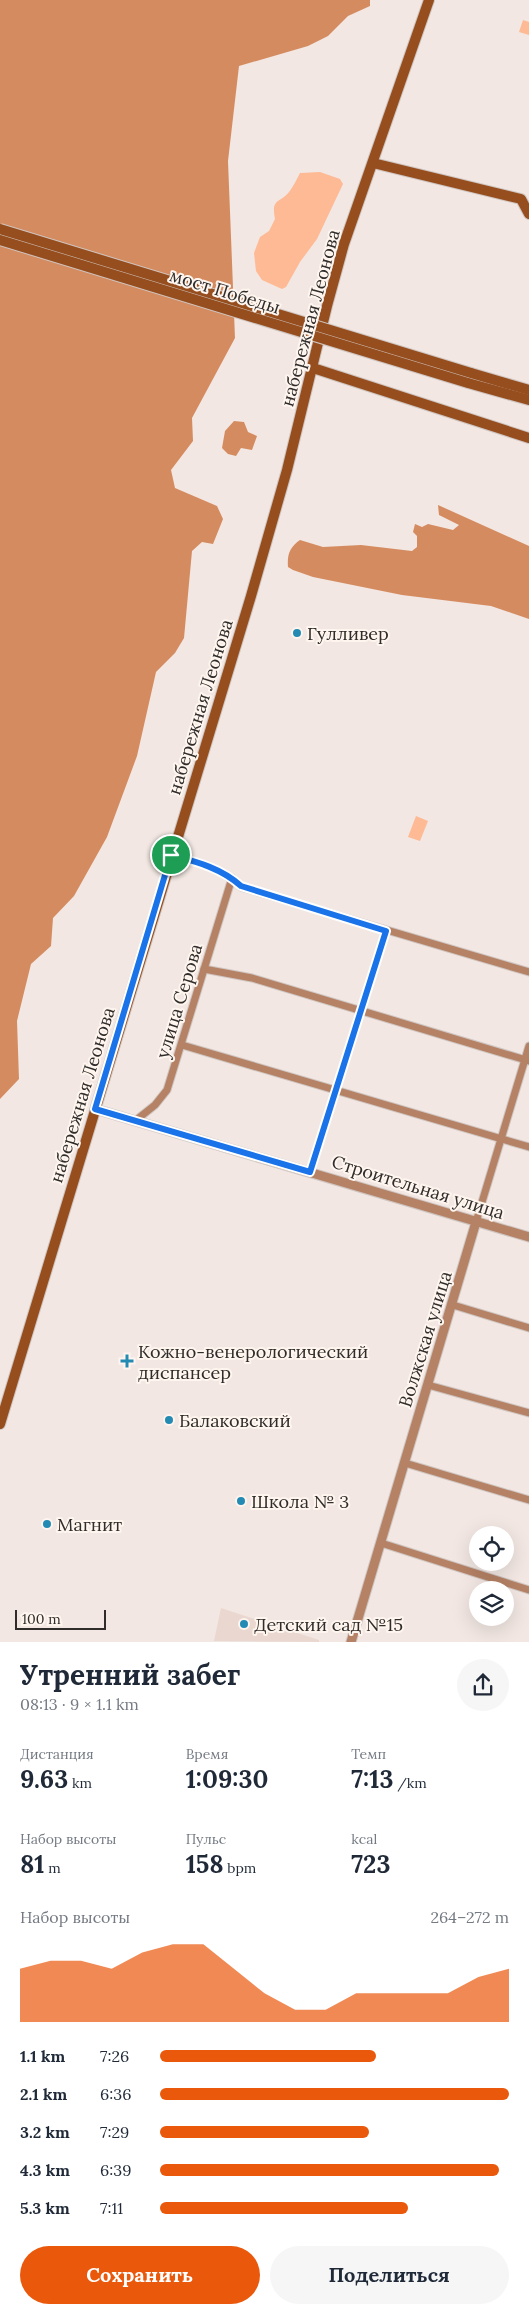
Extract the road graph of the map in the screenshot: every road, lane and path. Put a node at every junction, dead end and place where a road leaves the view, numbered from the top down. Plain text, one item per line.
1 (429, 0) edge
2 (373, 163) junction
3 (525, 200) edge
4 (529, 214) edge
5 (0, 229) edge
6 (0, 240) edge
7 (313, 368) junction
8 (469, 378) junction
9 (529, 390) edge
10 (529, 400) edge
11 (529, 438) edge
12 (171, 855) junction
13 (232, 878) junction
14 (386, 931) junction
15 (204, 969) junction
16 (529, 972) edge
17 (361, 1012) junction
18 (182, 1045) junction
19 (529, 1046) edge
20 (527, 1060) edge
21 (336, 1091) junction
22 (95, 1109) junction
23 (135, 1121) junction
24 (501, 1138) junction
25 (529, 1147) edge
26 (310, 1172) junction
27 (476, 1222) junction
28 (529, 1237) edge
29 (453, 1305) junction
30 (529, 1328) edge
31 (428, 1385) junction
32 (529, 1413) edge
33 (0, 1424) edge
34 (405, 1463) junction
35 (529, 1500) edge
36 (382, 1543) junction
37 (529, 1590) edge
38 (351, 1642) edge

1 - 2 main road, набережная Леонова
2 - 3 main road
2 - 7 main road, набережная Леонова
3 - 4 main road
5 - 8 main road, bridge
6 - 8 main road, мост Победы, bridge
7 - 11 main road
7 - 12 main road, набережная Леонова
8 - 9 main road
8 - 10 main road
12 - 13 street
12 - 22 main road, набережная Леонова
13 - 14 street
13 - 15 street, улица Серова
14 - 16 street
14 - 17 street
15 - 17 street
15 - 18 street, улица Серова
17 - 20 street
17 - 21 street
18 - 21 street
18 - 23 street, улица Серова
19 - 20 street, Волжская улица
20 - 24 street, Волжская улица
21 - 24 street
21 - 26 street
22 - 23 street, Строительная улица
22 - 33 main road, набережная Леонова
23 - 26 street, Строительная улица
24 - 25 street
24 - 27 street, Волжская улица
26 - 27 street, Строительная улица
27 - 28 street, Строительная улица
27 - 29 street, Волжская улица
29 - 30 street
29 - 31 street, Волжская улица
31 - 32 street
31 - 34 street, Волжская улица
34 - 35 street
34 - 36 street, Волжская улица
36 - 37 street
36 - 38 street, Волжская улица

